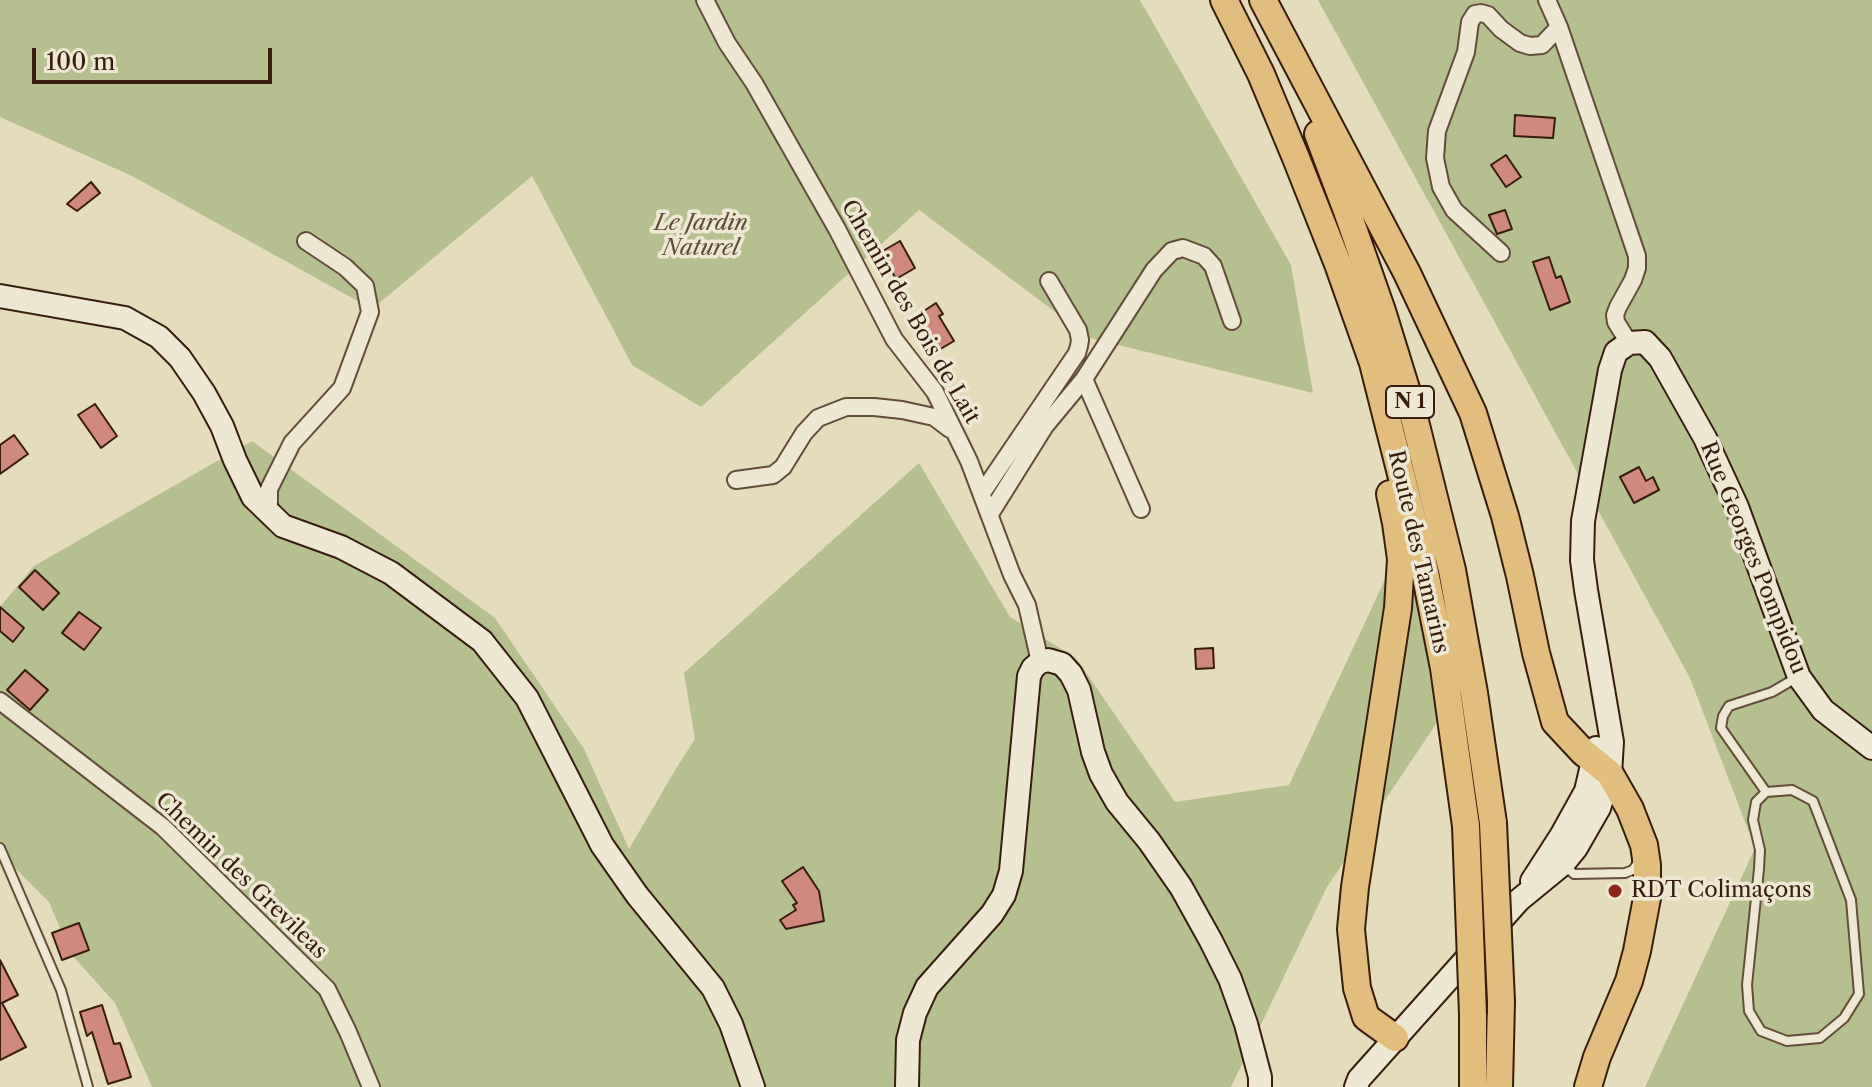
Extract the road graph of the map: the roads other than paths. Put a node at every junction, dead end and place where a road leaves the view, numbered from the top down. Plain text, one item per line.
1 (705, 0) edge
2 (1224, 0) edge
3 (1262, 0) edge
4 (1547, 0) edge
5 (1559, 27) junction
6 (306, 241) dead end
7 (1501, 253) dead end
8 (1338, 264) junction
9 (1049, 281) dead end
10 (0, 296) edge
11 (1232, 321) dead end
12 (1629, 343) junction
13 (1084, 379) junction
14 (955, 432) junction
15 (736, 480) dead end
16 (982, 493) junction
17 (1141, 509) dead end
18 (269, 513) junction
19 (990, 514) junction
20 (1040, 662) junction
21 (1799, 677) junction
22 (0, 701) edge
23 (1872, 748) edge
24 (1602, 767) junction
25 (1766, 792) junction
26 (1630, 809) junction
27 (1561, 836) junction
28 (1632, 841) dead end
29 (0, 848) edge
30 (1636, 853) dead end
31 (1563, 864) junction
32 (1519, 900) junction
33 (1395, 1038) junction
34 (88, 1087) edge
35 (371, 1087) edge
36 (753, 1087) edge
37 (907, 1087) edge
38 (1260, 1087) edge
39 (1356, 1087) edge
40 (1370, 1087) edge
41 (1473, 1087) edge
42 (1499, 1087) edge
43 (1588, 1087) edge

1 - 14 street, Chemin des Bois de Lait
2 - 8 highway, Route des Tamarins / N 1
3 - 24 highway
3 - 42 highway, Route des Tamarins / N 1, bridge
4 - 5 street
5 - 7 street
5 - 12 street
6 - 18 street
8 - 33 highway
8 - 41 highway, Route des Tamarins / N 1, bridge
9 - 16 street
10 - 18 main road
11 - 13 street
12 - 21 main road, Rue Georges Pompidou
12 - 24 main road
13 - 17 street
13 - 19 street
14 - 15 street
14 - 16 street, Chemin des Bois de Lait
16 - 19 street, Chemin des Bois de Lait
18 - 36 main road
19 - 20 street, Chemin des Bois de Lait
20 - 37 main road
20 - 38 main road
21 - 23 main road, Rue Georges Pompidou
21 - 25 lane
22 - 35 street, Chemin des Grevileas
24 - 26 highway
24 - 27 main road
24 - 31 main road
25 - 25 lane
26 - 28 lane
26 - 43 highway
27 - 31 lane
27 - 32 main road
29 - 34 lane
30 - 31 lane
31 - 32 main road
32 - 33 main road
33 - 39 main road
33 - 40 main road

